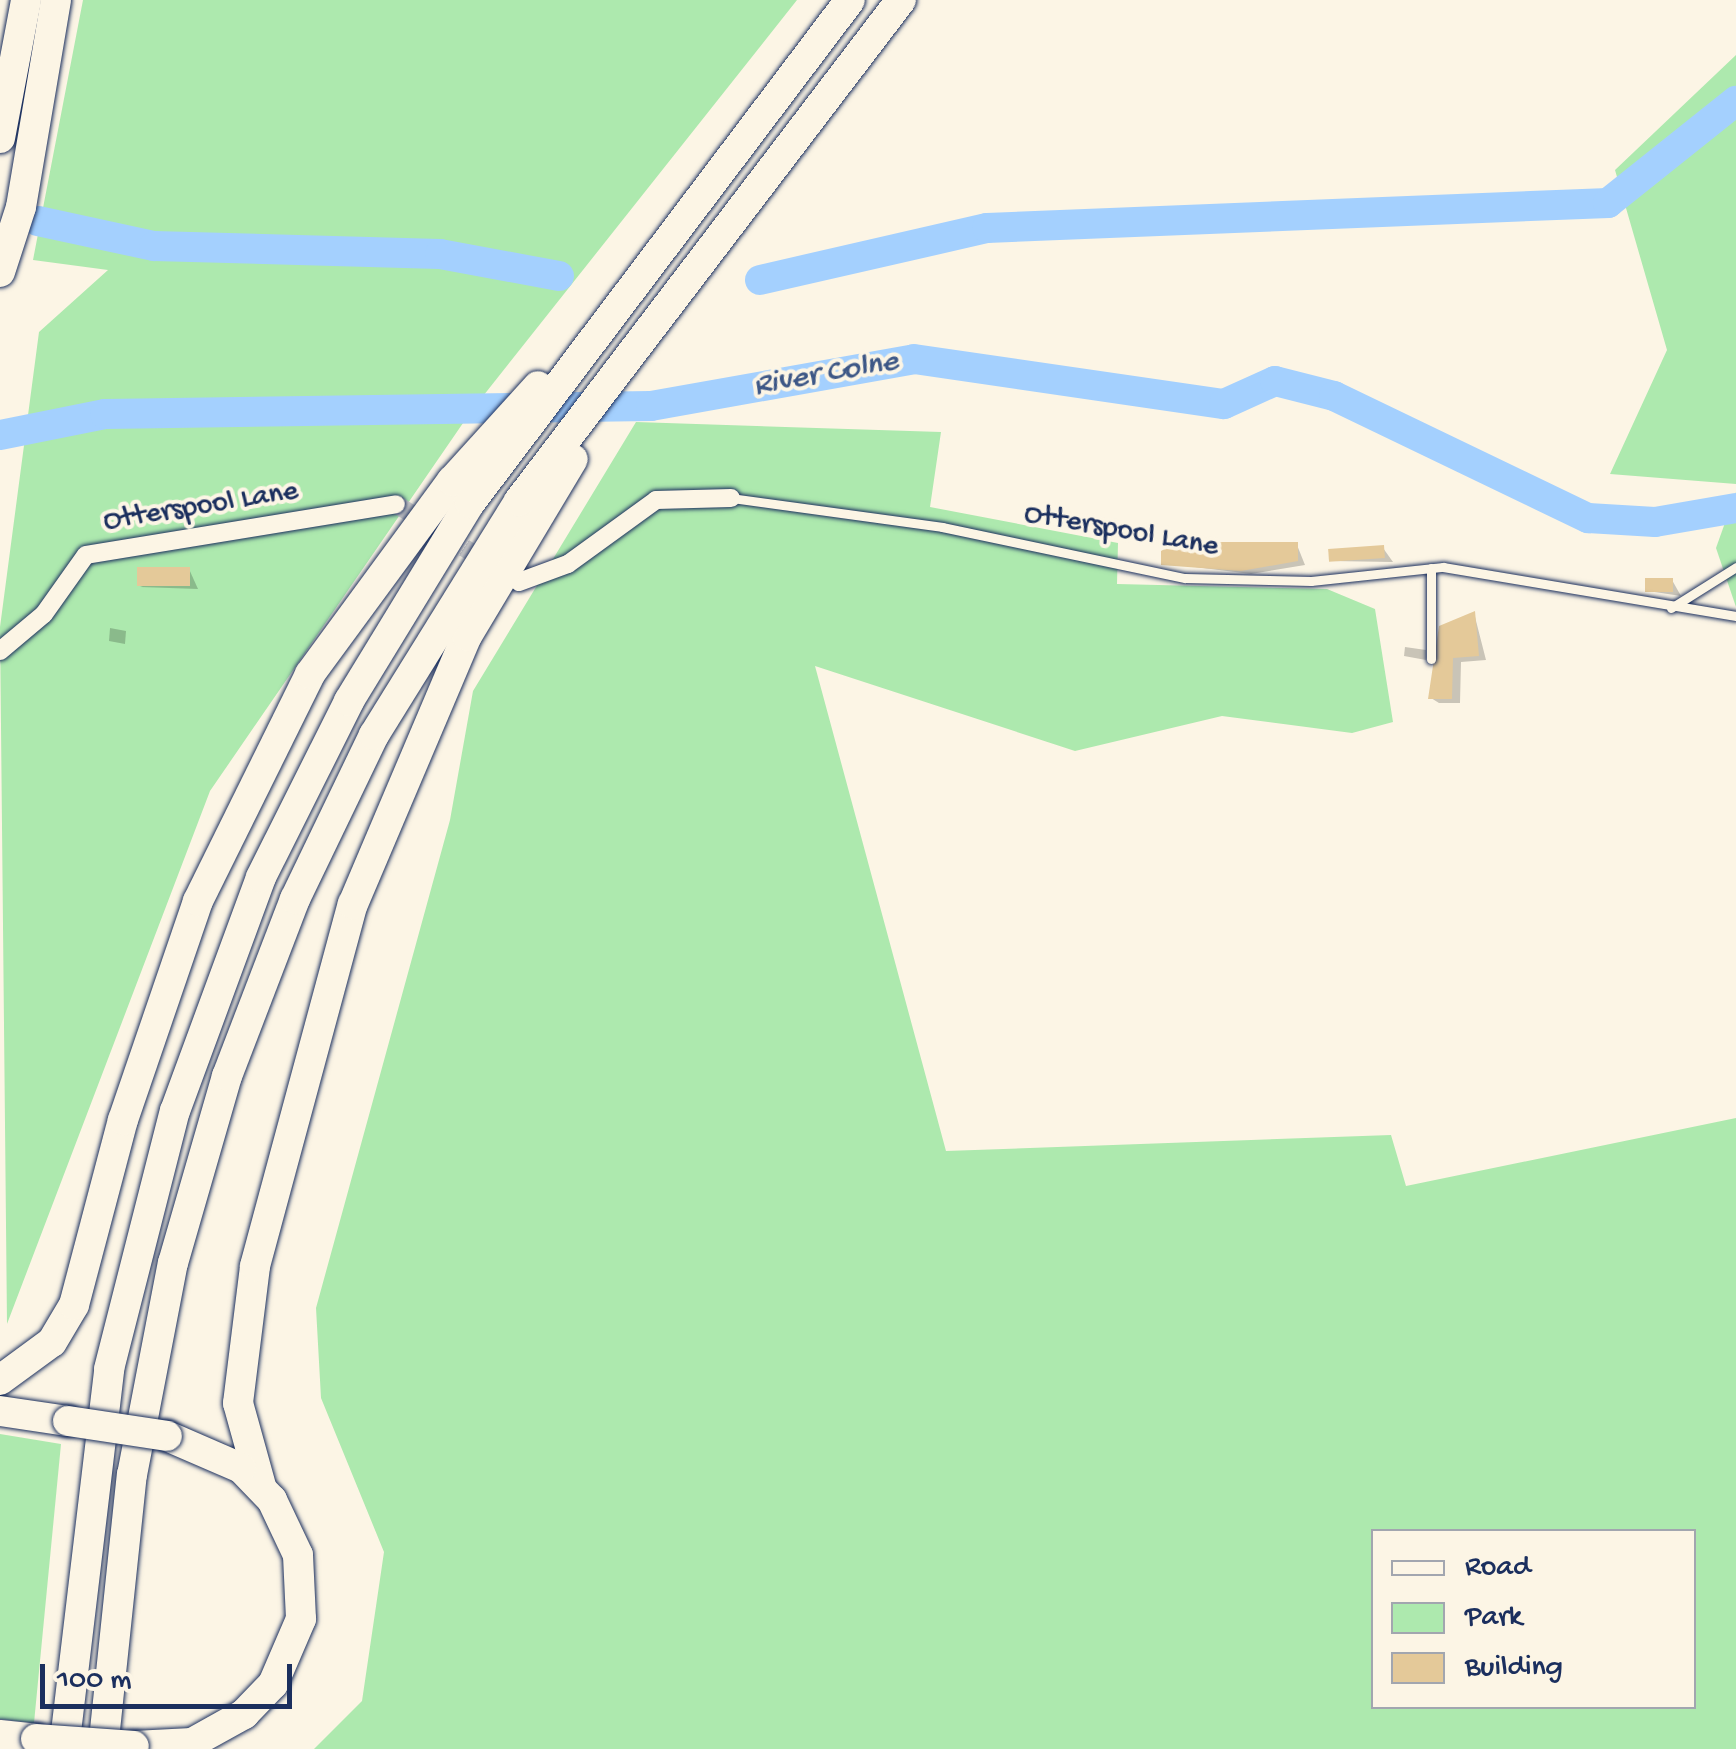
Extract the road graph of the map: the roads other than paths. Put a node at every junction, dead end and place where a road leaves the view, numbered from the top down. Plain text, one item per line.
1 (26, 0) edge
2 (56, 0) edge
3 (850, 0) edge
4 (900, 0) edge
5 (0, 138) edge
6 (0, 272) edge
7 (500, 440) junction
8 (574, 442) junction
9 (730, 498) joint
10 (396, 504) tunnel mouth
11 (1736, 567) edge
12 (1431, 568) junction
13 (519, 582) dead end
14 (1670, 608) junction
15 (1736, 616) edge
16 (0, 651) edge
17 (1431, 660) dead end
18 (0, 1380) edge
19 (0, 1411) edge
20 (261, 1486) junction
21 (261, 1698) junction
22 (0, 1735) edge
23 (50, 1744) edge
24 (118, 1748) edge
25 (219, 1749) edge

1 - 5 highway
2 - 6 highway
3 - 7 highway
4 - 8 highway
7 - 18 highway
7 - 23 highway
8 - 20 highway
8 - 24 highway
9 - 12 lane, Otterspool Lane
9 - 13 street, Otterspool Lane
10 - 16 street, Otterspool Lane
11 - 14 lane
12 - 14 lane, Otterspool Lane
12 - 17 lane
14 - 15 lane, Otterspool Lane
19 - 20 highway, bridge
20 - 21 highway
21 - 24 highway
21 - 25 highway
22 - 23 highway
23 - 24 highway, bridge

